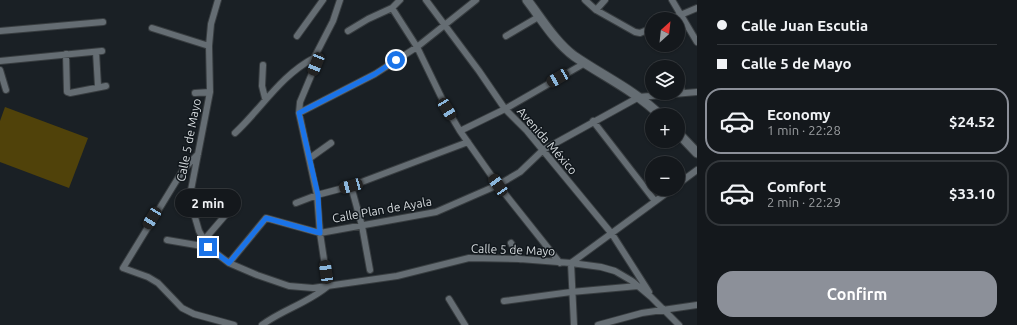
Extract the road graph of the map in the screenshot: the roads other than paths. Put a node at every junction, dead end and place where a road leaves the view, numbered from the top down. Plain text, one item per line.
1 (218, 0) edge
2 (323, 0) edge
3 (340, 0) edge
4 (400, 0) edge
5 (426, 0) edge
6 (476, 0) edge
7 (527, 0) edge
8 (585, 0) edge
9 (605, 0) edge
10 (672, 0) edge
11 (392, 8) junction
12 (697, 8) edge
13 (596, 10) junction
14 (681, 12) edge
15 (685, 13) edge
16 (540, 16) junction
17 (685, 20) edge
18 (103, 22) dead end
19 (445, 25) junction
20 (152, 28) dead end
21 (0, 31) edge
22 (348, 31) dead end
23 (645, 31) edge
24 (297, 36) dead end
25 (506, 36) dead end
26 (697, 42) edge
27 (209, 46) junction
28 (417, 47) junction
29 (66, 54) junction
30 (314, 58) junction
31 (0, 61) edge
32 (585, 62) junction
33 (263, 65) dead end
34 (0, 70) edge
35 (98, 86) junction
36 (106, 86) dead end
37 (6, 90) dead end
38 (210, 92) junction
39 (697, 92) edge
40 (195, 93) dead end
41 (685, 93) edge
42 (645, 96) edge
43 (639, 97) junction
44 (266, 98) junction
45 (652, 108) edge
46 (505, 109) junction
47 (299, 113) junction
48 (593, 121) junction
49 (460, 131) junction
50 (235, 134) dead end
51 (685, 140) edge
52 (468, 142) junction
53 (331, 143) dead end
54 (542, 150) junction
55 (697, 153) edge
56 (198, 154) junction
57 (310, 158) junction
58 (697, 170) edge
59 (685, 179) edge
60 (498, 185) junction
61 (351, 186) junction
62 (318, 195) junction
63 (662, 196) edge
64 (655, 201) junction
65 (296, 204) dead end
66 (228, 211) dead end
67 (362, 226) junction
68 (320, 233) junction
69 (612, 234) junction
70 (167, 240) dead end
71 (204, 240) junction
72 (511, 243) dead end
73 (208, 247) junction
74 (520, 259) junction
75 (229, 263) junction
76 (560, 263) junction
77 (571, 263) junction
78 (370, 270) dead end
79 (328, 286) junction
80 (638, 286) junction
81 (571, 292) junction
82 (651, 297) junction
83 (449, 299) dead end
84 (504, 301) dead end
85 (697, 305) edge
86 (664, 311) junction
87 (234, 325) edge
88 (262, 325) edge
89 (465, 325) edge
90 (574, 325) edge
91 (598, 325) edge
92 (679, 325) edge

1 - 27 street, Calle 5 de Mayo
2 - 24 street
3 - 30 street
4 - 11 street
5 - 19 street, Avenida México
6 - 19 street
7 - 16 main road
8 - 13 street
9 - 13 street
10 - 14 street
11 - 22 street
11 - 28 street
12 - 15 street
13 - 23 street
16 - 25 street
16 - 32 main road
17 - 26 street
18 - 21 street
19 - 28 street
19 - 46 street, Avenida México
20 - 27 street
27 - 38 street, Calle 5 de Mayo
28 - 47 street
28 - 49 street
29 - 31 street
29 - 35 street
29 - 35 street
30 - 44 street
30 - 47 street
32 - 43 main road
32 - 46 street
33 - 44 street
34 - 37 street
35 - 36 street
38 - 40 street
38 - 56 street, Calle 5 de Mayo
39 - 41 street, Calle Plan de Ayala
42 - 43 street, Calle Plan de Ayala
43 - 45 main road
43 - 48 street, Calle Plan de Ayala
44 - 50 street
46 - 49 street
46 - 54 street, Avenida México
47 - 57 street
48 - 54 street, Calle Plan de Ayala
48 - 64 street
49 - 52 street
51 - 55 main road
52 - 60 street
52 - 61 street
53 - 57 street
54 - 60 street, Calle Plan de Ayala
54 - 69 street, Avenida México
56 - 71 street, Calle 5 de Mayo
56 - 87 street
57 - 62 street
58 - 59 street
60 - 67 street, Calle Plan de Ayala
60 - 76 street
61 - 62 street
61 - 67 street
62 - 65 street
62 - 68 street
63 - 64 street
64 - 69 street
66 - 71 street
67 - 68 street, Calle Plan de Ayala
67 - 78 street
68 - 75 street, Calle Plan de Ayala
68 - 79 street
69 - 77 street
69 - 82 street, Avenida México
70 - 73 street
71 - 73 street, Calle 5 de Mayo
72 - 74 street
73 - 75 street, Calle 5 de Mayo
74 - 76 street, Calle 5 de Mayo
74 - 79 street, Calle 5 de Mayo
75 - 79 street, Calle 5 de Mayo
76 - 77 street, Calle 5 de Mayo
77 - 80 street, Calle 5 de Mayo
77 - 81 street
79 - 88 street, Calle 5 de Mayo
80 - 81 street
80 - 82 street, Calle 5 de Mayo
81 - 84 street
81 - 90 street
82 - 86 street, Calle 5 de Mayo
83 - 89 street
85 - 86 street
86 - 91 street
86 - 92 street, Calle 5 de Mayo

